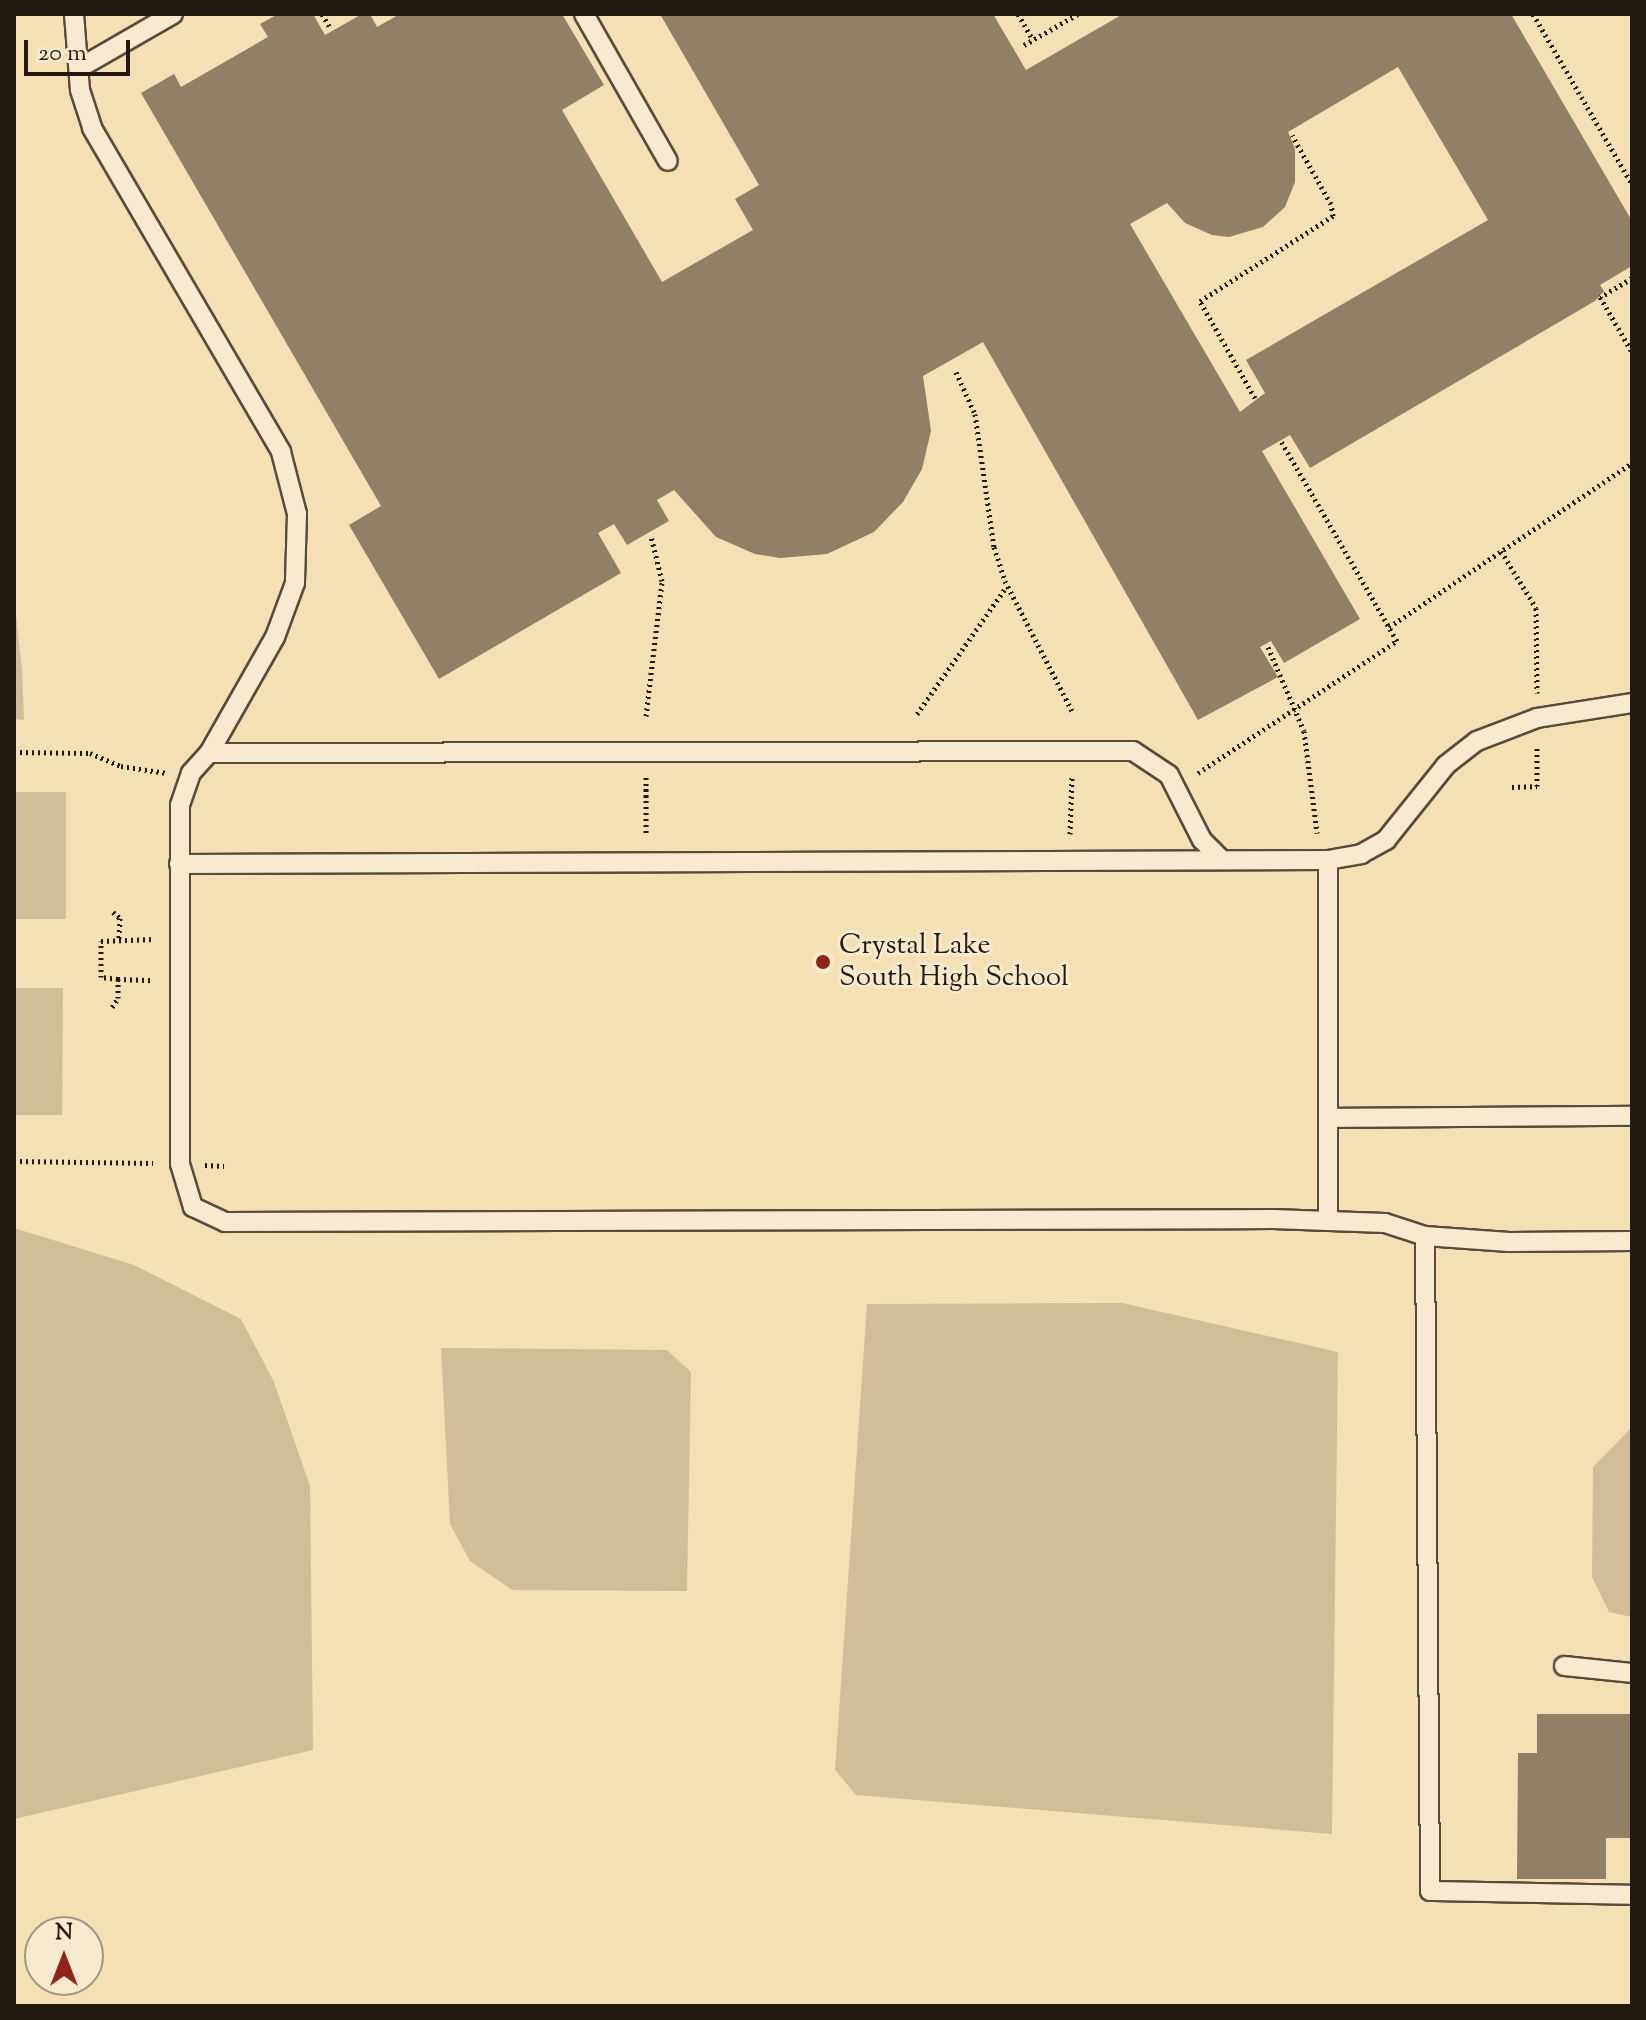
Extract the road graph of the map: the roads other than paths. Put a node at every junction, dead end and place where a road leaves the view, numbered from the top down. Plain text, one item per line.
1 (74, 14) edge
2 (173, 14) edge
3 (584, 14) edge
4 (81, 67) junction
5 (668, 161) dead end
6 (1632, 703) edge
7 (209, 753) junction
8 (1222, 860) junction
9 (1328, 860) junction
10 (179, 864) junction
11 (1632, 1116) edge
12 (1328, 1118) junction
13 (1328, 1221) junction
14 (1425, 1236) junction
15 (1632, 1241) edge
16 (1564, 1666) dead end
17 (1632, 1673) edge
18 (1632, 1895) edge

1 - 4 lane
2 - 4 lane
3 - 5 lane
4 - 7 lane
6 - 9 lane
7 - 8 lane
7 - 10 lane
8 - 9 lane
8 - 10 lane
9 - 12 lane
10 - 13 lane
11 - 12 lane
12 - 13 lane
13 - 14 lane
14 - 15 lane
14 - 18 lane
16 - 17 lane

